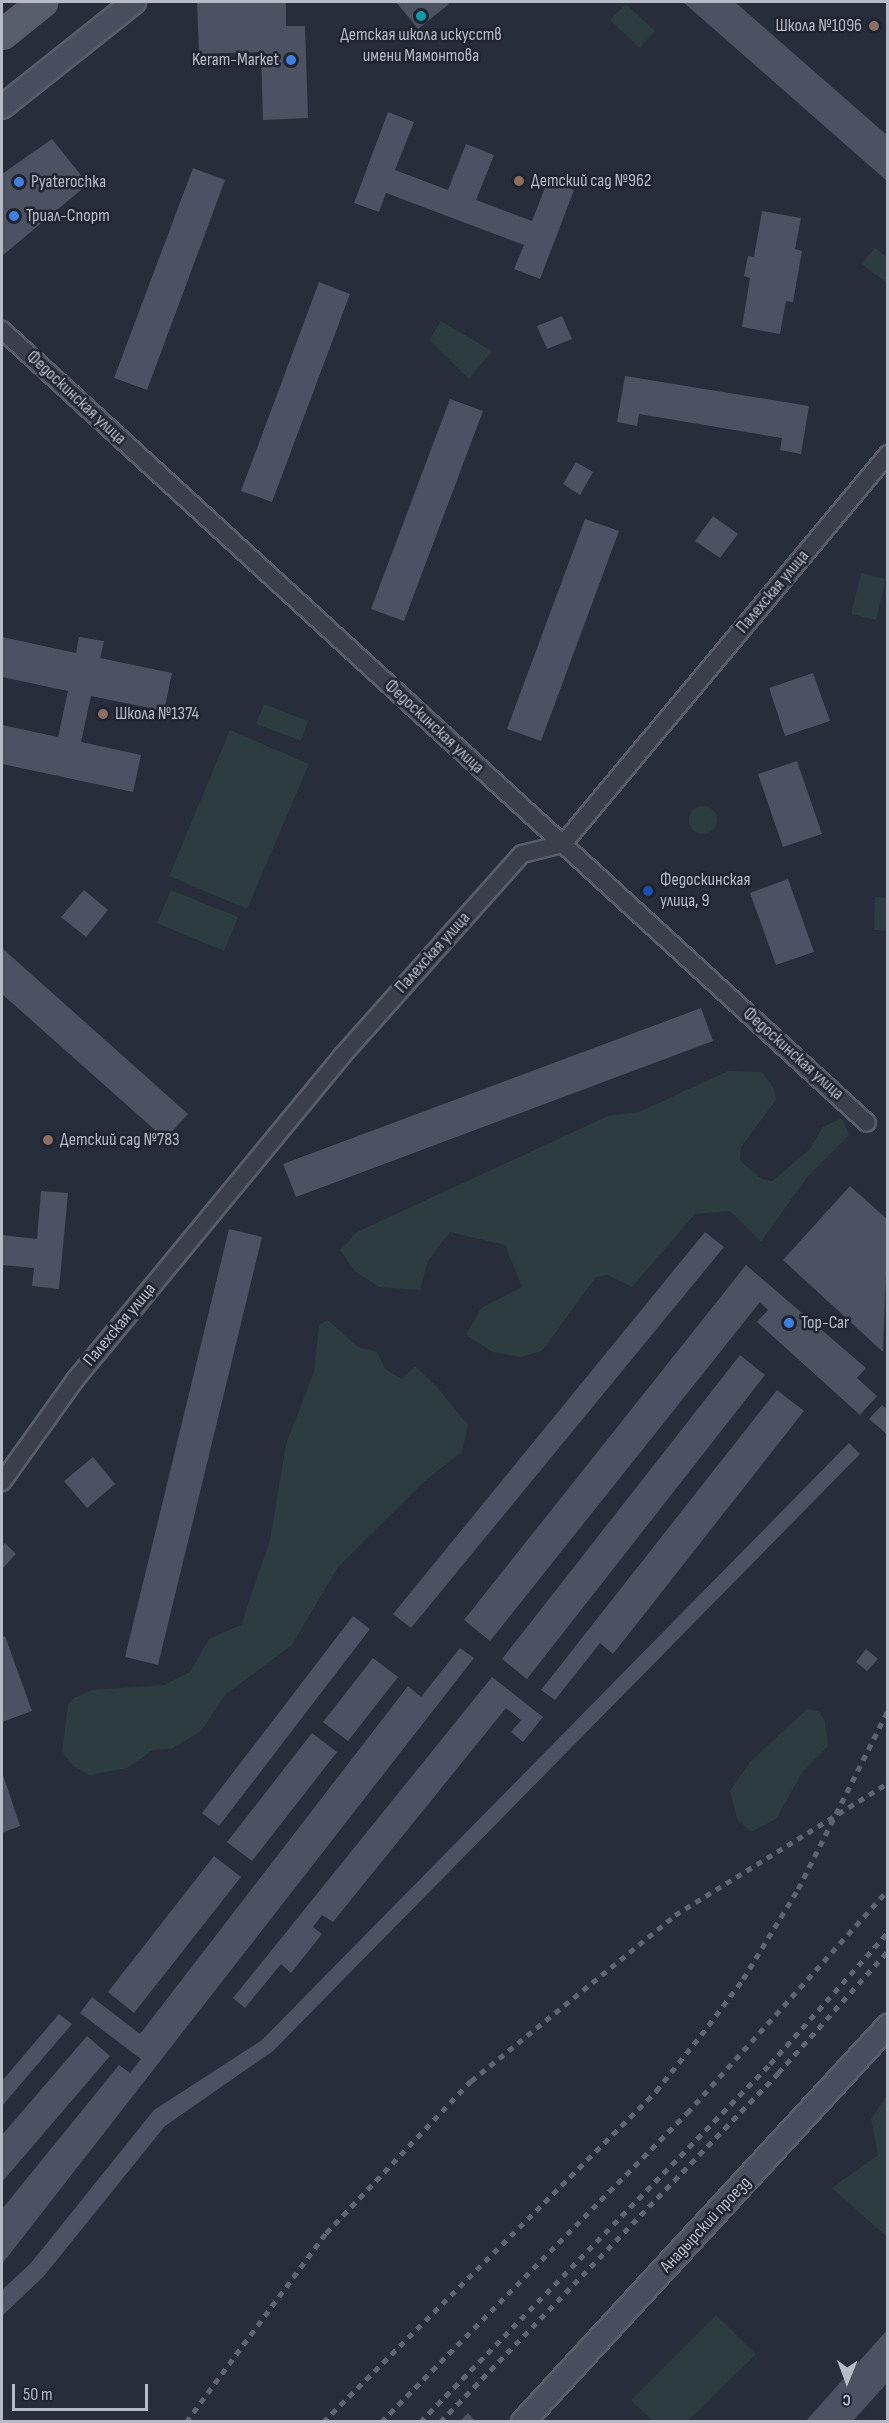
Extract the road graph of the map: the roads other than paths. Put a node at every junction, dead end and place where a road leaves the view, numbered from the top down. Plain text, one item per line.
1 (43, 2) edge
2 (134, 2) edge
3 (2, 35) edge
4 (2, 107) edge
5 (2, 330) edge
6 (888, 454) edge
7 (563, 844) junction
8 (867, 1123) dead end
9 (2, 1482) edge
10 (888, 2026) edge
11 (523, 2421) edge

1 - 3 main road
2 - 4 street
5 - 7 street, Федоскинская улица
6 - 7 street, Палехская улица
7 - 8 street, Федоскинская улица
7 - 9 street, Палехская улица
10 - 11 street, Анадырский проезд

